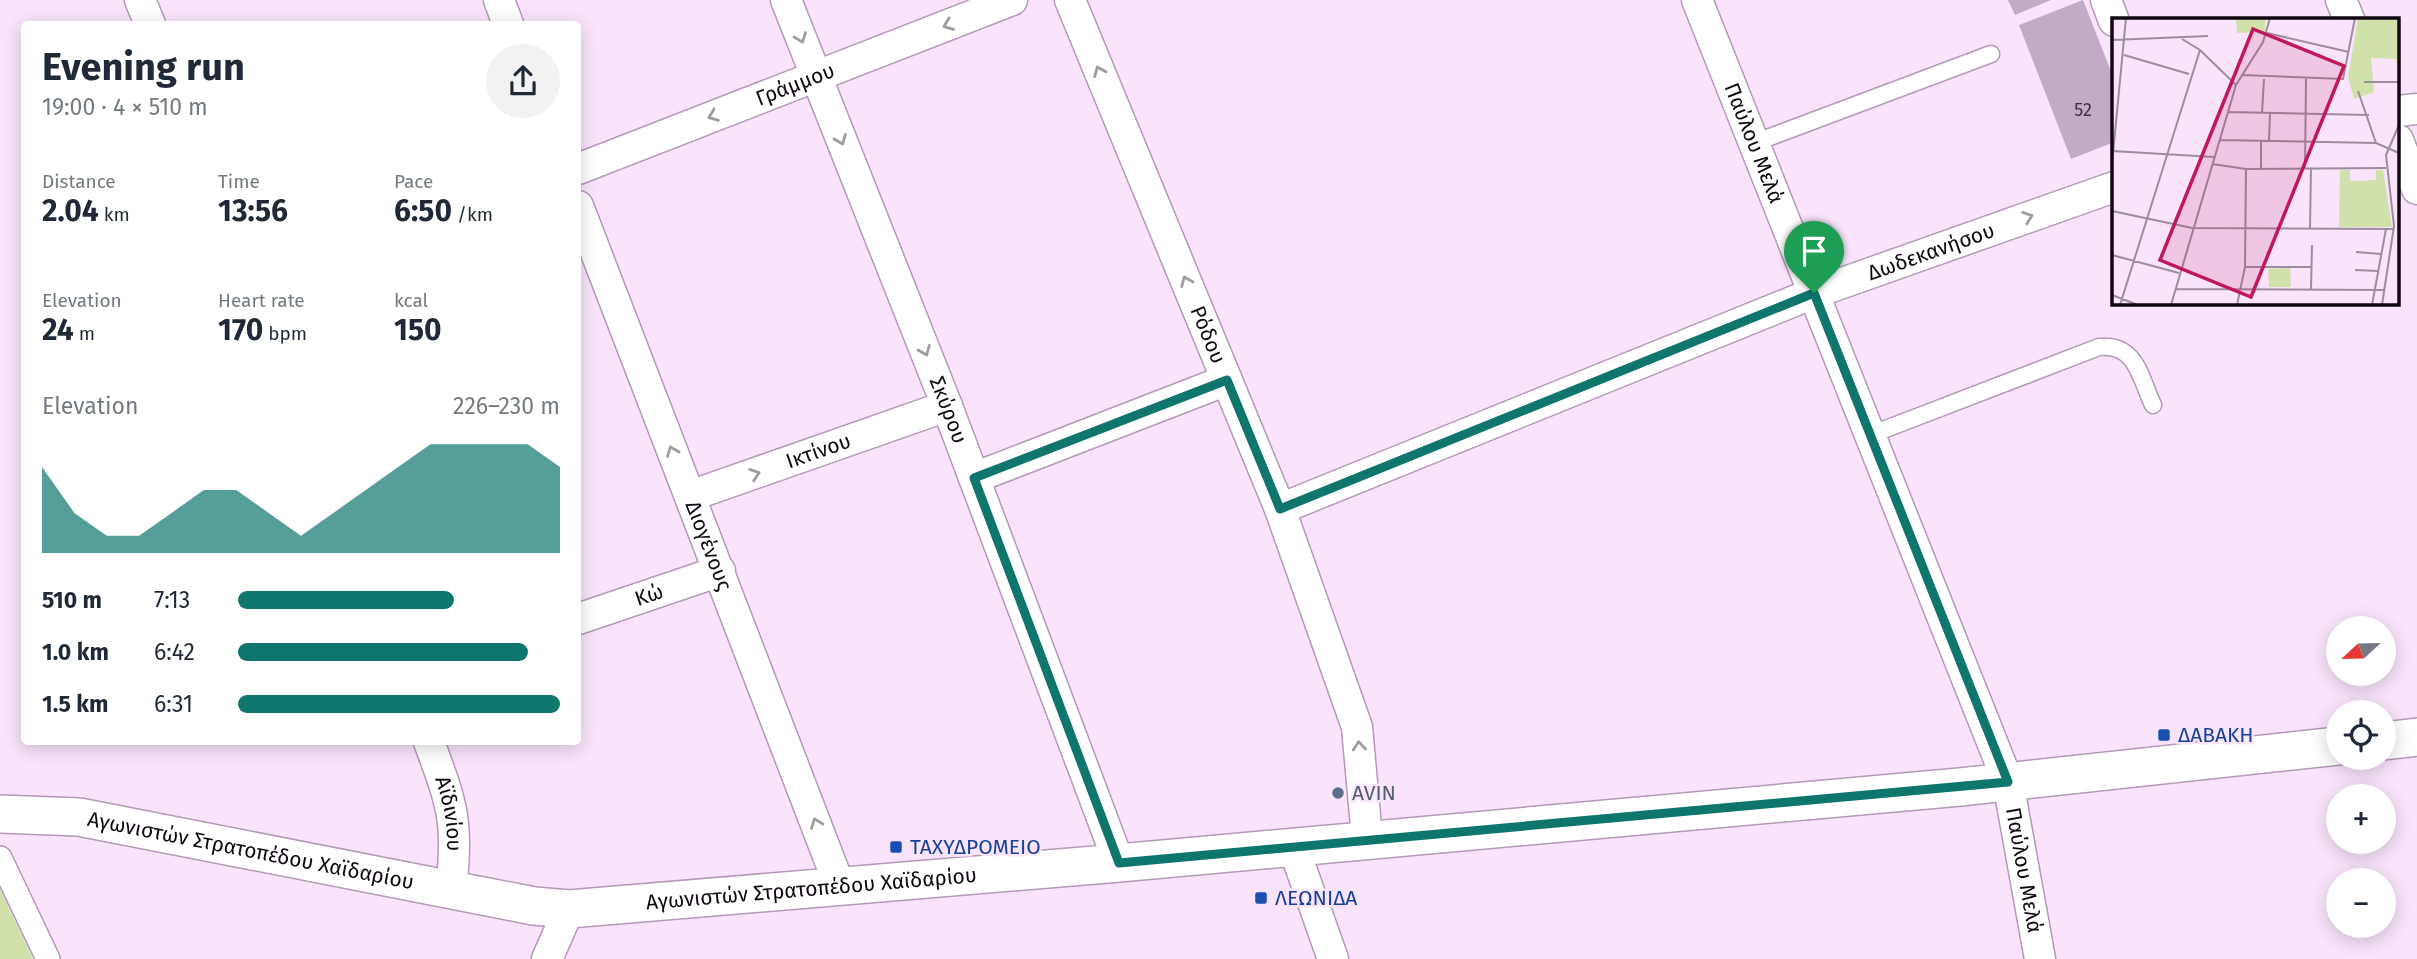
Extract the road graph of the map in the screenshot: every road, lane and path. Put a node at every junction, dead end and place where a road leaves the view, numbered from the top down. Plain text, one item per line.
1 (140, 0) edge
2 (499, 0) edge
3 (786, 0) edge
4 (1012, 0) edge
5 (1070, 0) edge
6 (1697, 0) edge
7 (2106, 0) edge
8 (2342, 0) edge
9 (2113, 18) edge
10 (2349, 18) edge
11 (149, 21) edge
12 (507, 21) edge
13 (1991, 54) dead end
14 (815, 76) junction
15 (1754, 143) junction
16 (2400, 145) edge
17 (581, 168) edge
18 (2112, 188) edge
19 (2417, 189) edge
20 (581, 214) edge
21 (1814, 293) junction
22 (1227, 380) junction
23 (2153, 405) dead end
24 (947, 406) junction
25 (1870, 435) junction
26 (974, 478) junction
27 (690, 496) junction
28 (1280, 509) junction
29 (720, 571) junction
30 (581, 619) edge
31 (2417, 737) edge
32 (2396, 740) edge
33 (430, 745) edge
34 (2326, 747) edge
35 (2008, 782) junction
36 (0, 814) edge
37 (1367, 838) junction
38 (1293, 846) junction
39 (0, 858) edge
40 (1119, 863) junction
41 (840, 887) junction
42 (451, 889) junction
43 (569, 909) junction
44 (48, 959) edge
45 (547, 959) edge
46 (1333, 959) edge
47 (2040, 959) edge

1 - 11 street
2 - 12 street
3 -> 14 street, Σκύρου
4 -> 14 street, Γράμμου
22 -> 5 street, Ρόδου
6 - 15 street, Παύλου Μελά
7 - 9 street
8 - 10 street
13 - 15 lane
14 -> 17 street, Γράμμου
14 -> 24 street, Σκύρου
15 - 21 street, Παύλου Μελά
16 - 19 street
21 -> 18 street, Δωδεκανήσου
27 -> 20 street, Διογένους
21 - 25 street, Παύλου Μελά
21 - 28 street, Δωδεκανήσου
22 - 26 street
22 - 28 street, Ρόδου
23 - 25 lane
24 - 26 street, Σκύρου
27 -> 24 street, Ικτίνου
25 - 35 street, Παύλου Μελά
26 - 40 street, Σκύρου
27 - 29 street, Διογένους
37 -> 28 street, Ρόδου
29 - 30 street, Κώ
41 -> 29 street, Διογένους
31 - 32 street
33 - 42 street, Αϊδινίου
34 - 35 street, Αγωνιστών Στρατοπέδου Χαϊδαρίου
35 - 37 street, Αγωνιστών Στρατοπέδου Χαϊδαρίου
35 - 47 street, Παύλου Μελά
36 - 42 street, Αγωνιστών Στρατοπέδου Χαϊδαρίου
37 - 38 street, Αγωνιστών Στρατοπέδου Χαϊδαρίου
38 - 40 street, Αγωνιστών Στρατοπέδου Χαϊδαρίου
38 - 46 street
39 - 44 street
40 - 41 street, Αγωνιστών Στρατοπέδου Χαϊδαρίου
41 - 43 street, Αγωνιστών Στρατοπέδου Χαϊδαρίου
42 - 43 street, Αγωνιστών Στρατοπέδου Χαϊδαρίου
43 - 45 street

